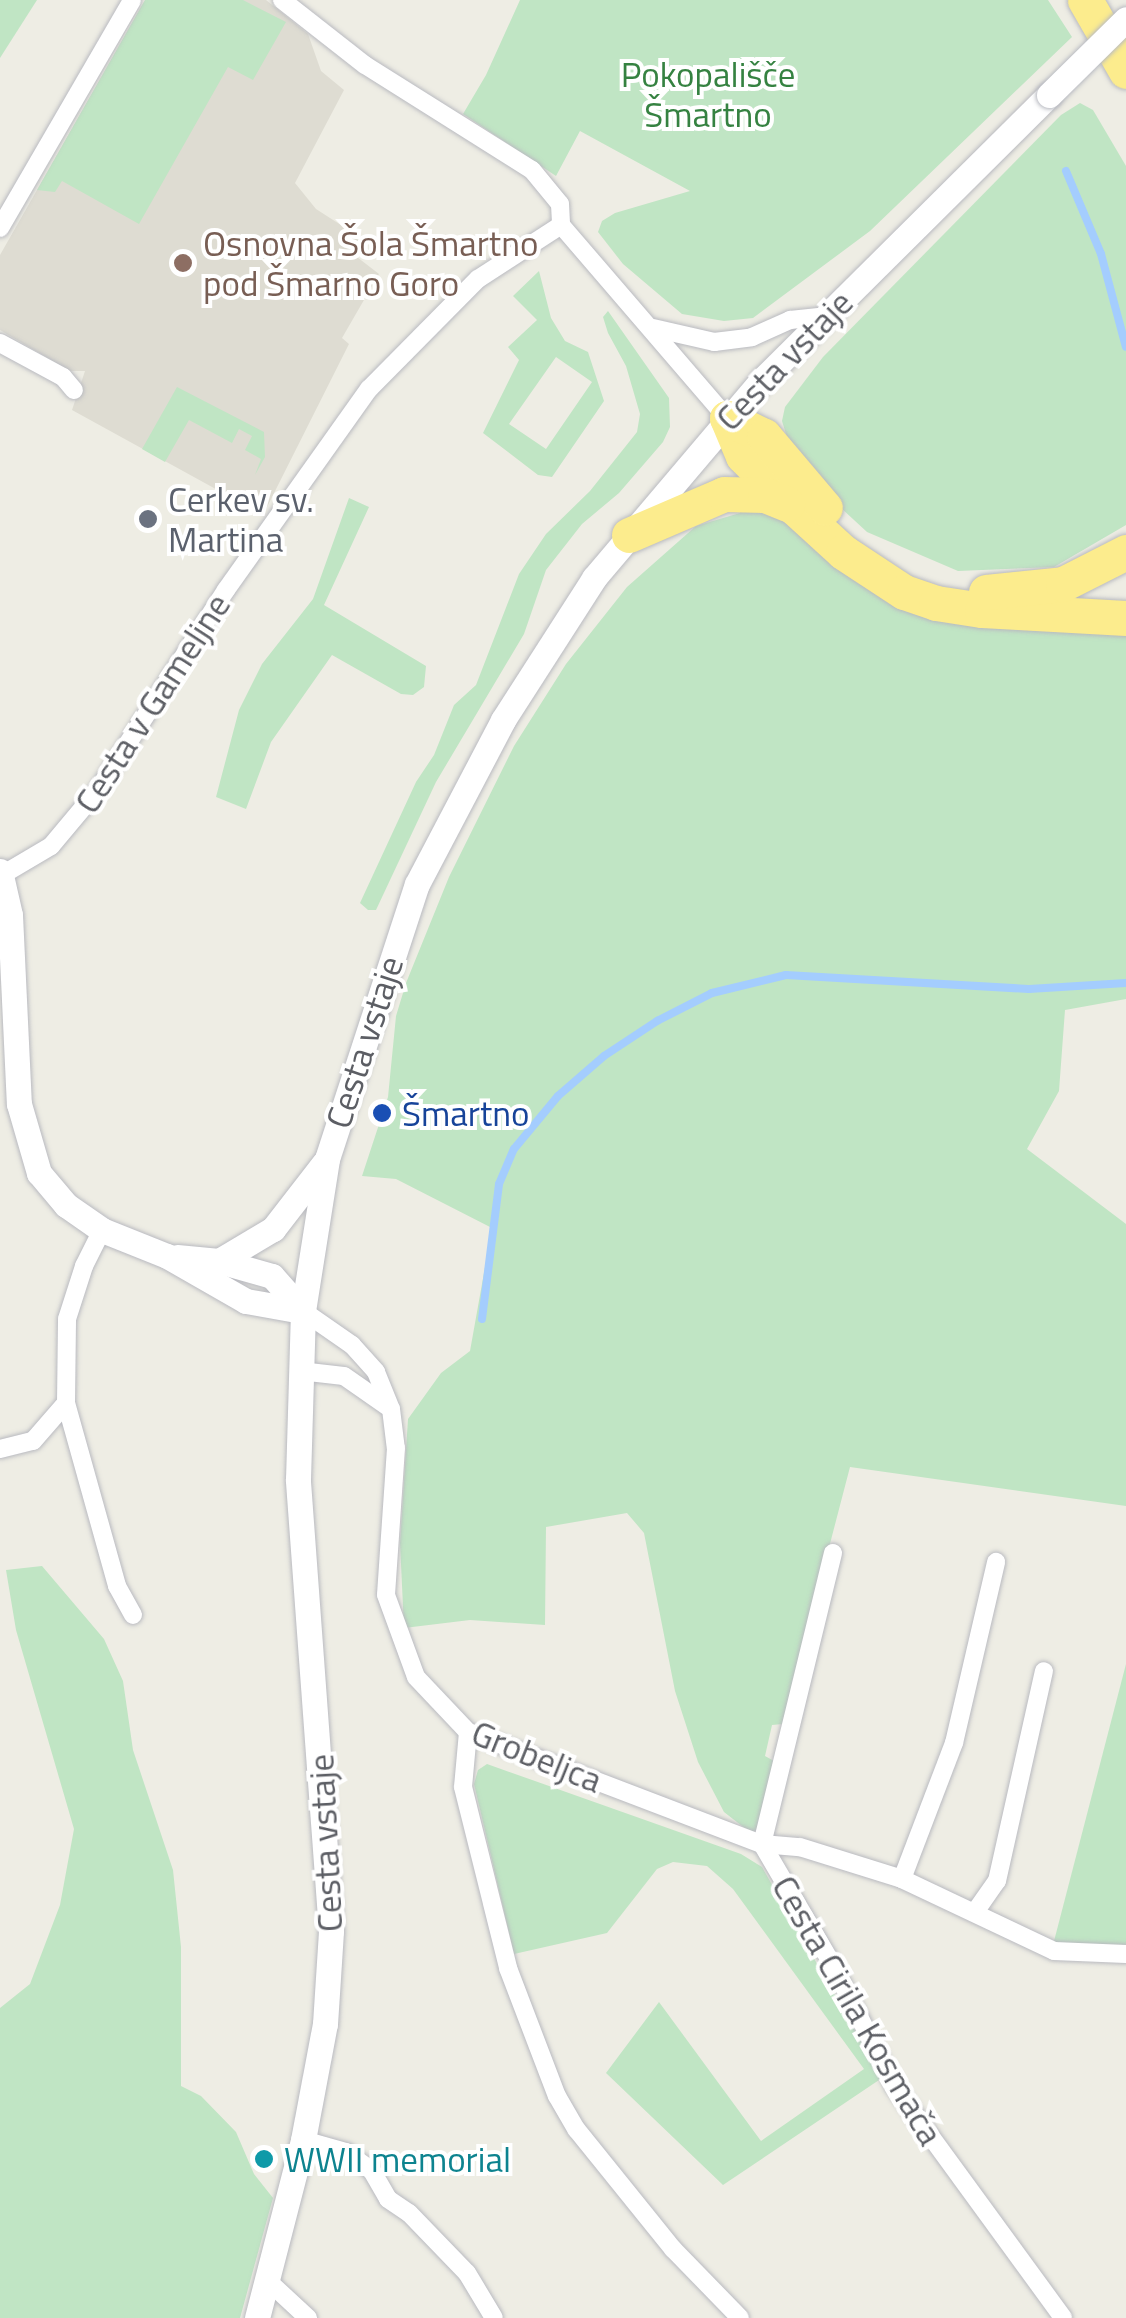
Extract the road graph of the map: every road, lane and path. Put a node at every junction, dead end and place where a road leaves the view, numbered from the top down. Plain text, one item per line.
1 (132, 0) edge
2 (282, 0) edge
3 (1085, 0) edge
4 (1126, 19) edge
5 (1126, 71) edge
6 (560, 226) junction
7 (0, 228) edge
8 (826, 316) junction
9 (652, 328) junction
10 (0, 344) edge
11 (74, 390) dead end
12 (727, 418) junction
13 (795, 508) junction
14 (629, 534) junction
15 (1126, 552) edge
16 (1126, 618) edge
17 (1, 873) edge
18 (6, 1002) edge
19 (327, 1160) junction
20 (102, 1230) junction
21 (167, 1256) junction
22 (219, 1261) junction
23 (303, 1311) junction
24 (300, 1371) junction
25 (66, 1403) junction
26 (392, 1410) junction
27 (0, 1450) edge
28 (833, 1552) dead end
29 (996, 1562) dead end
30 (133, 1615) dead end
31 (1044, 1671) dead end
32 (468, 1732) junction
33 (762, 1844) junction
34 (902, 1879) junction
35 (975, 1912) junction
36 (1126, 1954) edge
37 (303, 2140) junction
38 (267, 2280) junction
39 (257, 2318) edge
40 (308, 2318) edge
41 (494, 2318) edge
42 (740, 2318) edge
43 (1063, 2318) edge

1 - 7 street
2 - 6 street
3 - 5 highway
4 - 8 main road, Cesta vstaje, bridge
6 - 9 street
6 - 17 street, Cesta v Gameljne
8 - 9 street
8 - 12 main road, Cesta vstaje
9 - 12 street
10 - 11 street
12 - 13 highway
12 - 14 main road, Cesta vstaje
12 - 15 highway
13 - 14 highway
13 - 16 highway
14 - 19 main road, Cesta vstaje
17 - 18 main road
18 - 20 main road
19 - 22 main road
19 - 23 main road, Cesta vstaje
20 - 21 main road
20 - 25 street
21 - 22 main road
21 - 23 main road
22 - 23 main road
23 - 24 main road, Cesta vstaje
23 - 26 street, Grobeljca
24 - 26 street
24 - 37 main road, Cesta vstaje
25 - 27 street
25 - 30 street
26 - 32 street, Grobeljca
28 - 33 street
29 - 34 street
31 - 35 street
32 - 33 street, Grobeljca
32 - 42 street
33 - 34 street, Grobeljca
33 - 43 street, Cesta Cirila Kosmača
34 - 35 street, Grobeljca
35 - 36 street, Grobeljca
37 - 38 main road, Cesta vstaje
37 - 41 street
38 - 39 main road, Cesta vstaje
38 - 40 street

